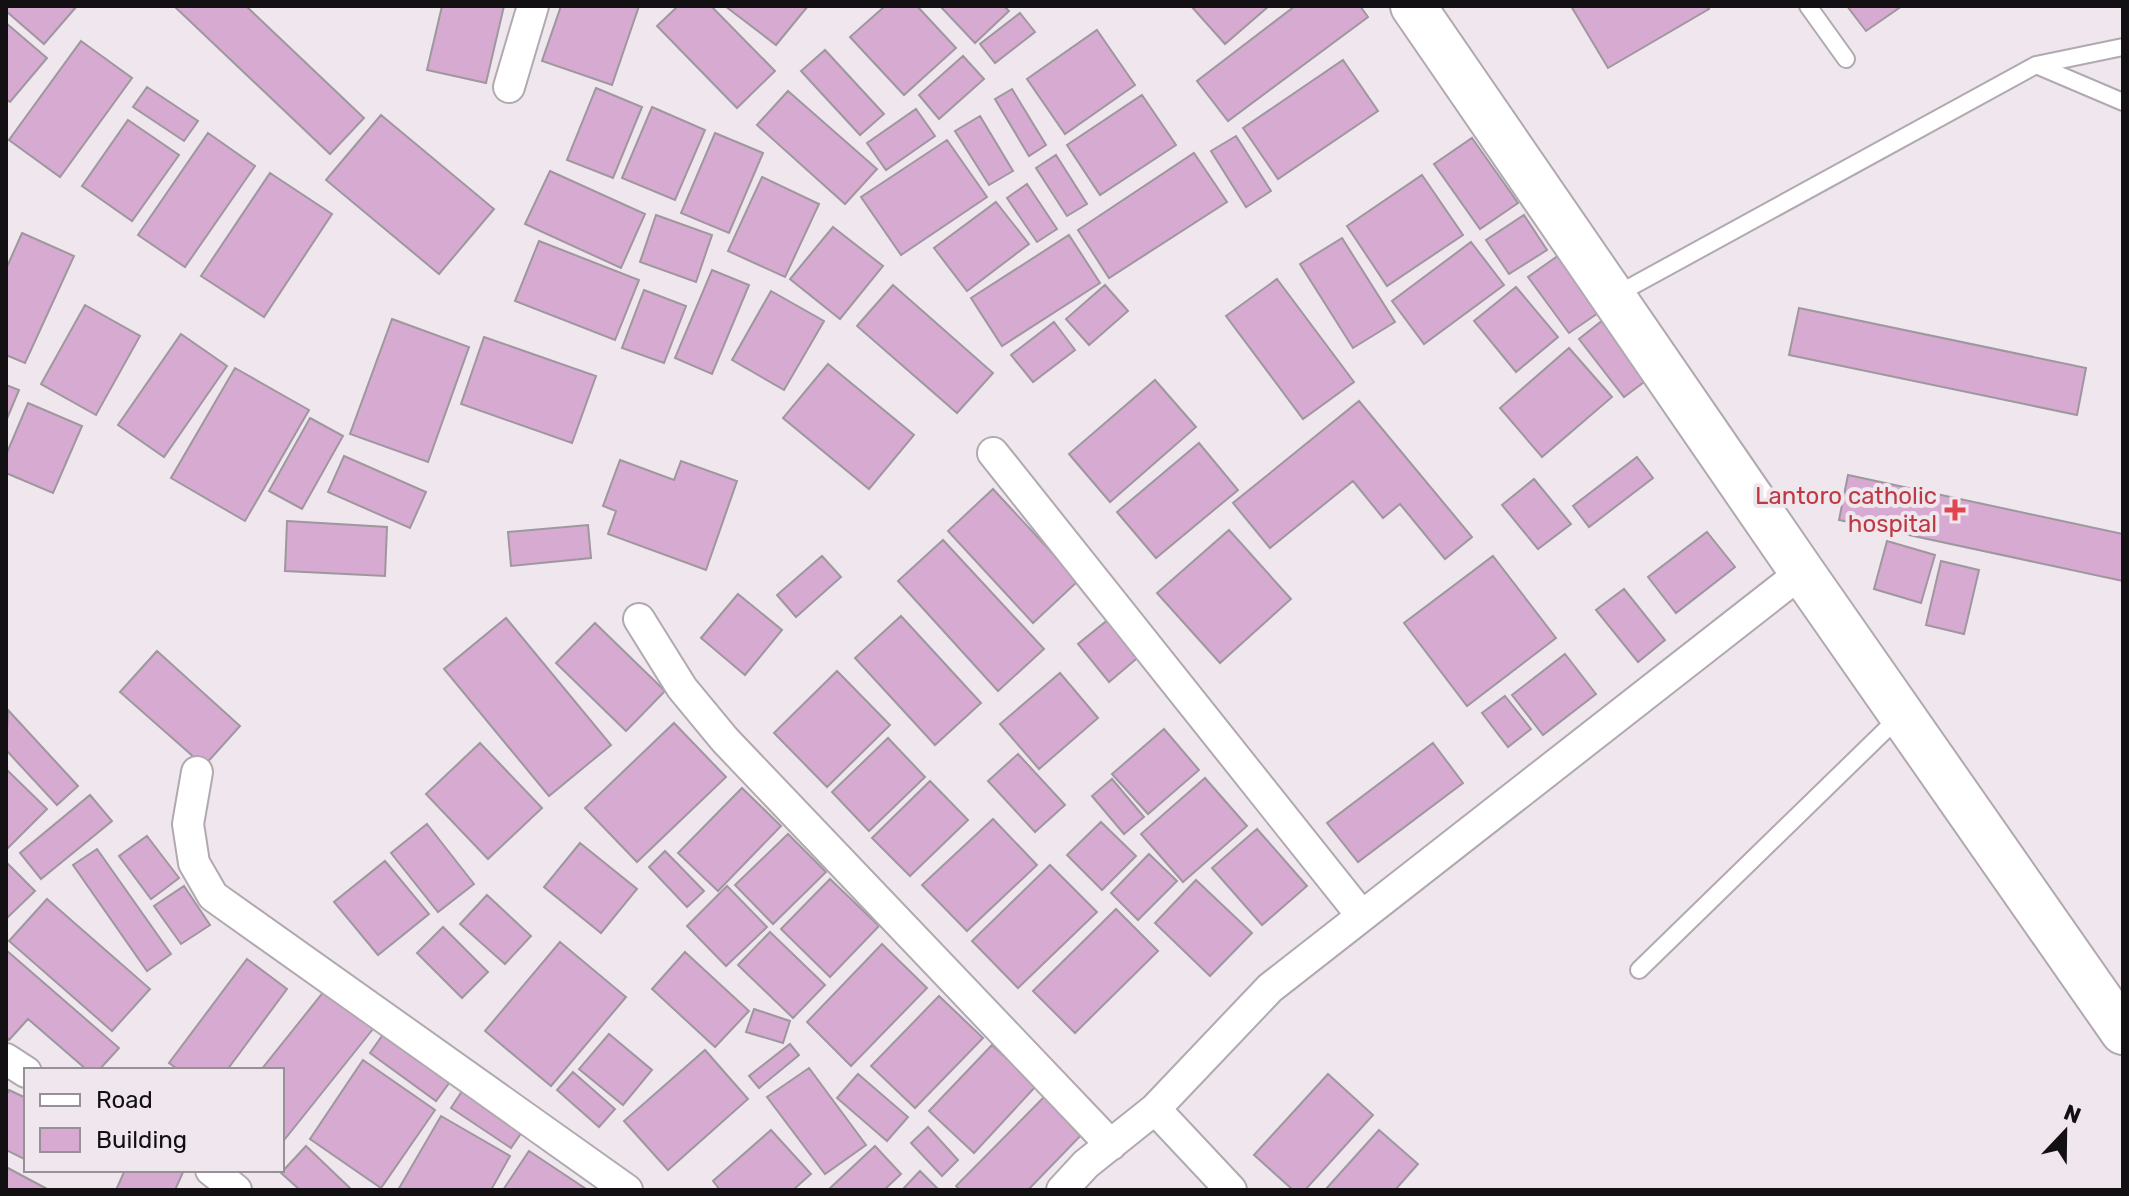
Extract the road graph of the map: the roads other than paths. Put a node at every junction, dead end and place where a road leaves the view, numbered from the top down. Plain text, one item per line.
1 (533, 6) edge
2 (1413, 6) edge
3 (1808, 6) edge
4 (2123, 47) edge
5 (1846, 59) dead end
6 (2036, 65) junction
7 (509, 87) dead end
8 (2123, 102) edge
9 (1612, 296) junction
10 (993, 453) dead end
11 (1802, 572) junction
12 (639, 619) dead end
13 (1901, 715) junction
14 (197, 772) dead end
15 (1362, 916) junction
16 (1639, 970) dead end
17 (2123, 1032) edge
18 (6, 1059) edge
19 (24, 1071) edge
20 (1155, 1109) junction
21 (1111, 1145) junction
22 (214, 1172) edge
23 (236, 1190) edge
24 (627, 1190) edge
25 (1062, 1190) edge
26 (1231, 1190) edge

1 - 7 street
2 - 9 street
3 - 5 lane
4 - 6 lane
6 - 8 lane
6 - 9 lane
9 - 11 street
10 - 15 street
11 - 13 street
11 - 15 street
12 - 21 street
13 - 16 lane
13 - 17 street
14 - 24 street
15 - 20 street
18 - 19 street
20 - 21 street
20 - 26 street
21 - 25 street
22 - 23 street

